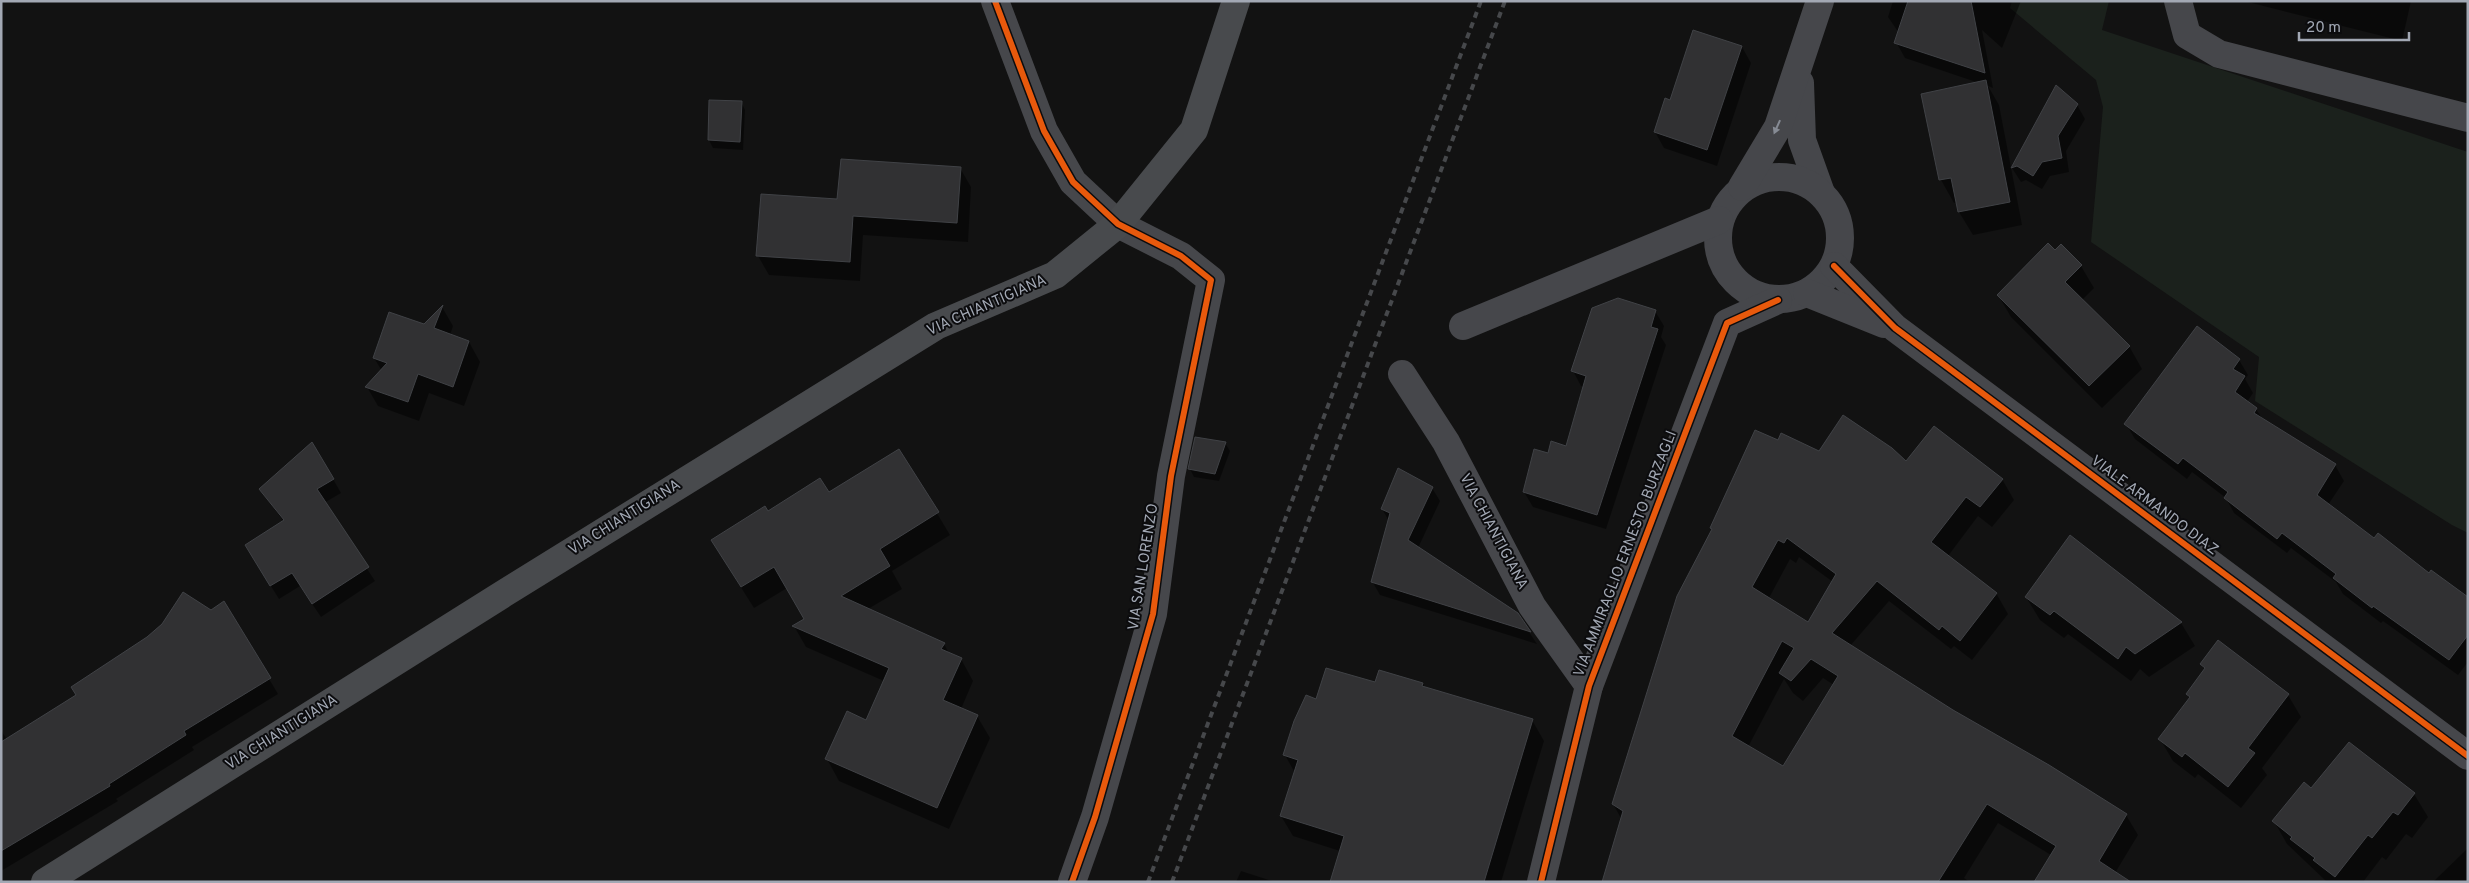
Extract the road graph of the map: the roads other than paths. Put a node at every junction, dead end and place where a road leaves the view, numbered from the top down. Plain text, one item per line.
1 (995, 1) edge
2 (1236, 1) edge
3 (1820, 1) edge
4 (2178, 1) edge
5 (1799, 64) junction
6 (2468, 118) edge
7 (1742, 187) junction
8 (1821, 193) junction
9 (1720, 220) junction
10 (1118, 224) junction
11 (1834, 266) junction
12 (1807, 293) junction
13 (1778, 300) junction
14 (1463, 326) dead end
15 (1895, 328) junction
16 (1402, 374) dead end
17 (1589, 686) junction
18 (2468, 756) edge
19 (45, 882) edge
20 (1072, 882) edge
21 (1541, 882) edge

1 - 10 street
2 - 10 main road, VIA CHIANTIGIANA
3 - 5 street, VIA AMMIRAGLIO ERNESTO BURZAGLI
4 - 6 street
5 -> 7 street, VIA AMMIRAGLIO ERNESTO BURZAGLI
5 - 8 street, VIA AMMIRAGLIO ERNESTO BURZAGLI
7 - 8 street, VIA AMMIRAGLIO ERNESTO BURZAGLI
7 - 9 street, VIA AMMIRAGLIO ERNESTO BURZAGLI
8 - 11 street, VIA AMMIRAGLIO ERNESTO BURZAGLI
9 - 13 street, VIA AMMIRAGLIO ERNESTO BURZAGLI
9 - 14 street
10 - 19 main road, VIA CHIANTIGIANA
10 - 20 street, VIA SAN LORENZO
11 - 12 street, VIA AMMIRAGLIO ERNESTO BURZAGLI
11 - 15 street, VIALE ARMANDO DIAZ
12 - 13 street, VIA AMMIRAGLIO ERNESTO BURZAGLI
12 - 15 street, VIALE ARMANDO DIAZ
13 - 17 street, VIA AMMIRAGLIO ERNESTO BURZAGLI
15 - 18 street, VIALE ARMANDO DIAZ
16 - 17 street, VIA CHIANTIGIANA
17 - 21 street, VIA AMMIRAGLIO ERNESTO BURZAGLI

